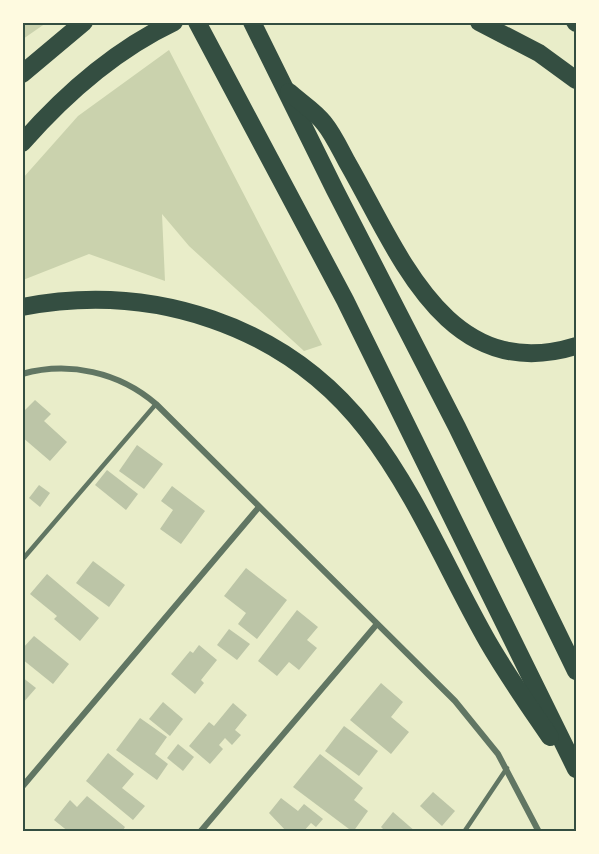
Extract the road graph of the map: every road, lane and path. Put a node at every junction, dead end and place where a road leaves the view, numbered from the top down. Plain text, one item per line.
1 (84, 22) edge
2 (174, 22) edge
3 (198, 22) edge
4 (252, 22) edge
5 (479, 22) edge
6 (22, 74) edge
7 (576, 80) edge
8 (284, 88) junction
9 (22, 143) edge
10 (22, 308) edge
11 (576, 346) edge
12 (22, 374) edge
13 (156, 404) junction
14 (259, 507) junction
15 (22, 560) edge
16 (377, 624) junction
17 (576, 671) edge
18 (507, 768) junction
19 (576, 769) edge
20 (576, 776) edge
21 (22, 787) edge
22 (200, 831) edge
23 (464, 831) edge
24 (539, 831) edge

1 - 6 highway
2 - 9 highway
3 - 19 highway
4 - 8 highway
5 - 7 highway
8 - 11 highway
8 - 17 highway
10 - 20 highway
12 - 13 street
13 - 14 street
13 - 15 lane
14 - 16 street
14 - 21 street
16 - 18 street
16 - 22 street
18 - 23 lane
18 - 24 street

